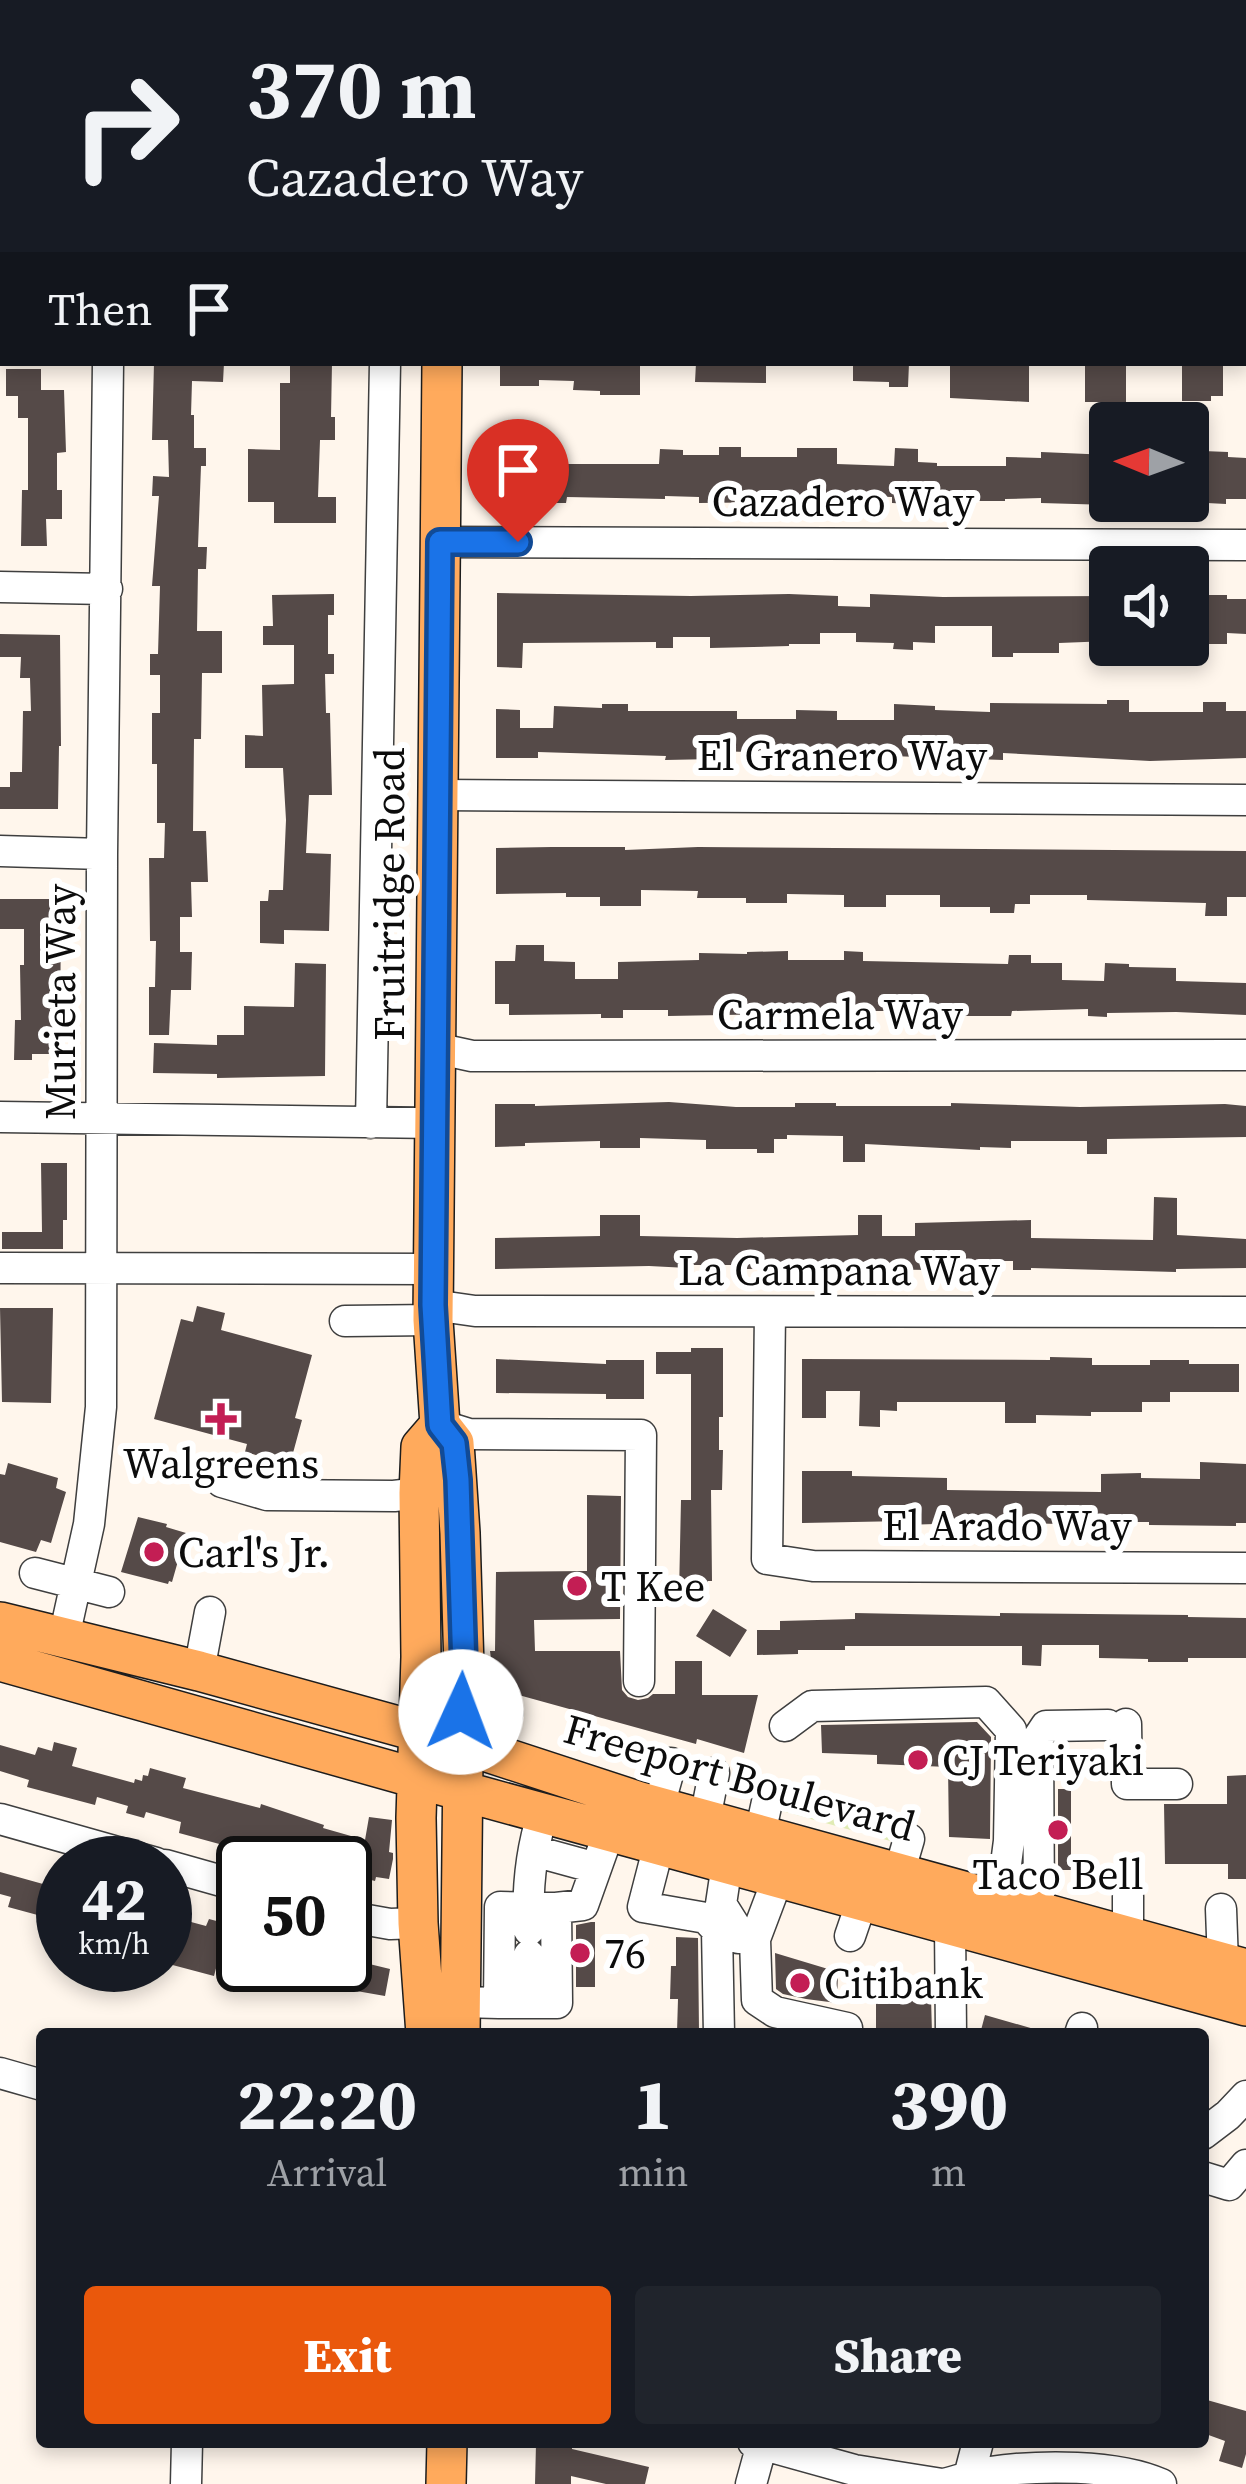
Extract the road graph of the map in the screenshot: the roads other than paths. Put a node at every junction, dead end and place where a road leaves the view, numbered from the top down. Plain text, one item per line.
1 (108, 366) edge
2 (385, 366) edge
3 (442, 366) edge
4 (440, 542) junction
5 (1246, 545) edge
6 (0, 586) edge
7 (107, 589) junction
8 (438, 795) junction
9 (1246, 800) edge
10 (0, 851) edge
11 (103, 854) junction
12 (435, 1048) junction
13 (1246, 1055) edge
14 (0, 1117) edge
15 (102, 1119) junction
16 (371, 1123) junction
17 (436, 1124) junction
18 (0, 1268) edge
19 (103, 1268) junction
20 (433, 1298) junction
21 (770, 1312) junction
22 (1246, 1312) edge
23 (345, 1321) dead end
24 (440, 1425) junction
25 (222, 1482) dead end
26 (419, 1492) junction
27 (1246, 1568) edge
28 (35, 1573) dead end
29 (76, 1585) junction
30 (110, 1592) dead end
31 (210, 1612) dead end
32 (0, 1622) edge
33 (64, 1637) junction
34 (0, 1661) edge
35 (464, 1668) junction
36 (199, 1671) junction
37 (639, 1682) dead end
38 (352, 1714) junction
39 (507, 1714) dead end
40 (785, 1726) dead end
41 (419, 1732) junction
42 (463, 1744) junction
43 (670, 1763) dead end
44 (714, 1773) dead end
45 (417, 1778) junction
46 (1177, 1784) dead end
47 (462, 1791) junction
48 (0, 1819) edge
49 (705, 1819) junction
50 (659, 1826) junction
51 (538, 1832) junction
52 (60, 1836) edge
53 (603, 1850) junction
54 (727, 1864) junction
55 (778, 1878) junction
56 (1128, 1896) dead end
57 (1020, 1907) junction
58 (1221, 1909) dead end
59 (372, 1921) edge
60 (418, 1923) junction
61 (536, 1925) junction
62 (950, 1925) junction
63 (1128, 1937) junction
64 (1234, 1966) edge
65 (1246, 2006) edge
66 (487, 2010) edge
67 (426, 2028) edge
68 (719, 2028) edge
69 (738, 2028) edge
70 (848, 2028) dead end
71 (951, 2028) edge
72 (0, 2073) edge
73 (1243, 2081) edge
74 (36, 2083) edge
75 (1209, 2128) edge
76 (1246, 2165) edge
77 (1209, 2179) edge
78 (187, 2448) edge
79 (447, 2448) edge
80 (756, 2448) edge
81 (775, 2448) edge
82 (975, 2448) edge
83 (956, 2482) edge
84 (186, 2484) edge
85 (446, 2484) edge
86 (751, 2484) edge
87 (1161, 2484) edge

1 - 7 street, Murieta Way
2 - 16 street
3 - 4 main road, Fruitridge Road
4 - 5 street, Cazadero Way
4 - 8 main road, Fruitridge Road
6 - 7 street
7 - 11 street, Murieta Way
8 - 9 street, El Granero Way
8 - 12 main road, Fruitridge Road
10 - 11 street
11 - 15 street, Murieta Way
12 - 13 street, Carmela Way
12 - 17 main road, Fruitridge Road
14 - 15 street
15 - 16 street
15 - 19 street, Murieta Way
16 - 17 street
17 - 20 main road, Fruitridge Road
18 - 19 street
19 - 20 street
19 - 29 street, Murieta Way
20 - 21 street, La Campana Way
20 - 23 street
20 - 24 main road, Fruitridge Road
21 - 22 street, La Campana Way
21 - 27 street, El Arado Way
24 - 26 main road, Fruitridge Road
24 - 35 main road, Fruitridge Road
24 - 37 street
25 - 26 street
26 - 38 main road
26 - 41 main road, Fruitridge Road
28 - 29 street
29 - 30 street
29 - 33 street, Murieta Way
31 - 36 street
32 - 33 main road, Freeport Boulevard
33 - 36 main road, Freeport Boulevard
34 - 45 main road, Freeport Boulevard
35 - 39 street
35 - 42 main road, Fruitridge Road
36 - 38 main road, Freeport Boulevard
38 - 41 main road, Freeport Boulevard
40 - 57 street
41 - 42 main road, Freeport Boulevard
41 - 45 main road, Fruitridge Road
42 - 47 main road, Fruitridge Road
42 - 50 main road, Freeport Boulevard
43 - 50 street
44 - 49 street
45 - 47 main road, Freeport Boulevard
45 - 60 main road, Fruitridge Road
46 - 57 street
47 - 51 main road, Freeport Boulevard
47 - 66 main road, Fruitridge Road
48 - 52 street
49 - 50 main road, Freeport Boulevard
49 - 57 main road, Freeport Boulevard
50 - 53 main road, Freeport Boulevard
50 - 54 main road, Freeport Boulevard
50 - 68 street
51 - 53 main road, Freeport Boulevard
51 - 61 street
53 - 61 street
54 - 55 main road, Freeport Boulevard
54 - 69 street
55 - 62 main road, Freeport Boulevard
55 - 70 street
56 - 63 street
57 - 63 main road, Freeport Boulevard
58 - 64 street
59 - 60 street
60 - 67 main road, Fruitridge Road
61 - 66 street
61 - 66 street
61 - 66 street
62 - 65 main road, Freeport Boulevard
62 - 71 street
63 - 64 main road, Freeport Boulevard
72 - 74 street
73 - 75 street
76 - 77 street
78 - 84 street
79 - 85 main road
80 - 86 street
81 - 83 street
82 - 83 street
83 - 87 street

